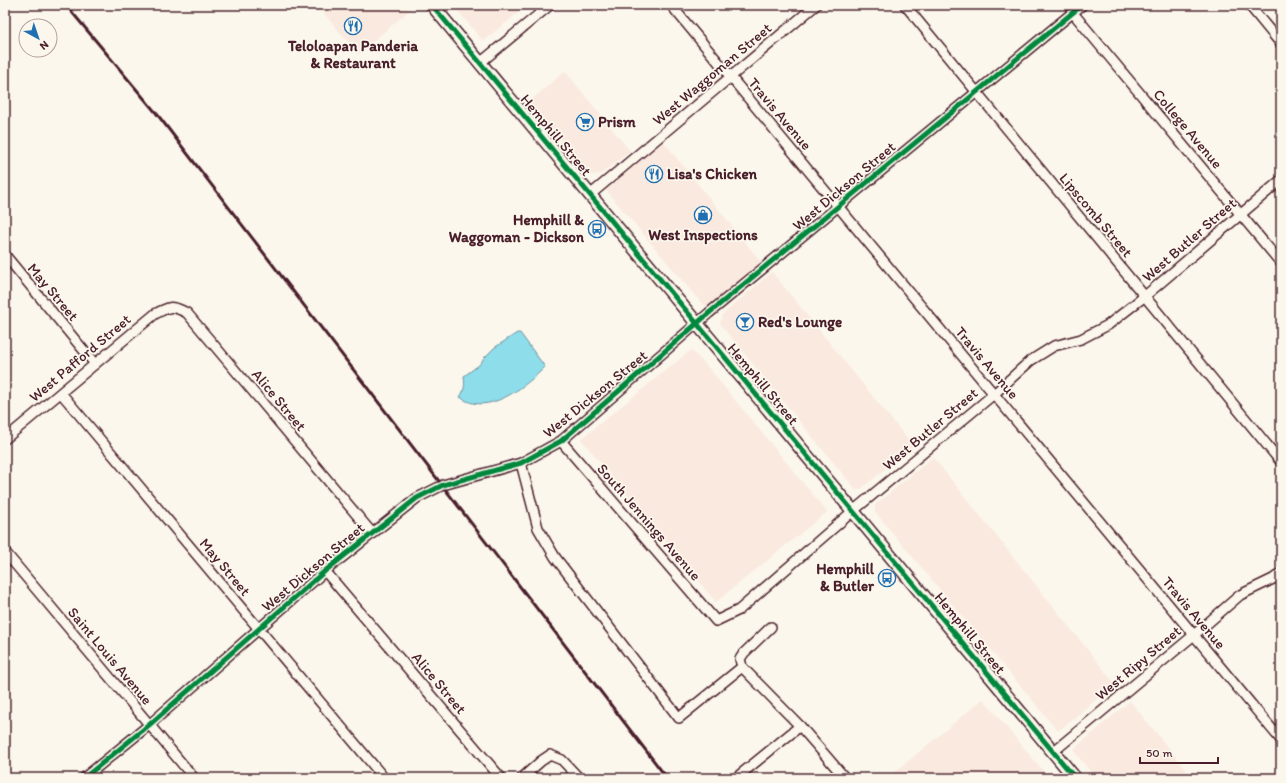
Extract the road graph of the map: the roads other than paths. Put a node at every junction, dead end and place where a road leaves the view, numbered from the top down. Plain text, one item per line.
1 (432, 5) edge
2 (550, 5) edge
3 (671, 5) edge
4 (816, 5) edge
5 (905, 5) edge
6 (1082, 5) edge
7 (1249, 5) edge
8 (1073, 13) junction
9 (1281, 44) edge
10 (480, 63) junction
11 (730, 77) junction
12 (976, 92) junction
13 (1281, 180) edge
14 (590, 195) junction
15 (838, 206) junction
16 (1240, 214) junction
17 (5, 256) edge
18 (1281, 263) edge
19 (1145, 296) junction
20 (155, 314) joint
21 (697, 324) junction
22 (95, 364) junction
23 (61, 393) junction
24 (994, 394) junction
25 (5, 440) edge
26 (561, 441) junction
27 (1281, 462) edge
28 (520, 463) junction
29 (853, 511) junction
30 (372, 533) junction
31 (5, 552) edge
32 (325, 571) junction
33 (1281, 573) edge
34 (716, 621) joint
35 (771, 627) dead end
36 (258, 629) junction
37 (1194, 635) junction
38 (742, 668) junction
39 (149, 725) junction
40 (800, 726) junction
41 (1281, 740) edge
42 (1053, 752) junction
43 (84, 778) edge
44 (194, 778) edge
45 (384, 778) edge
46 (500, 778) edge
47 (522, 778) edge
48 (578, 778) edge
49 (736, 778) edge
50 (845, 778) edge
51 (1075, 778) edge

1 - 10 main road, Hemphill Street
2 - 10 street
3 - 11 street, Travis Avenue
4 - 11 street, West Waggoman Street
5 - 12 street, Lipscomb Street
6 - 8 street, West Dickson Street
7 - 9 street
8 - 12 street, West Dickson Street
8 - 16 street, College Avenue
10 - 14 main road, Hemphill Street
11 - 14 street, West Waggoman Street
11 - 15 street, Travis Avenue
12 - 15 street, West Dickson Street
12 - 19 street, Lipscomb Street
13 - 16 street, West Butler Street
14 - 21 main road, Hemphill Street
15 - 21 street, West Dickson Street
15 - 24 street, Travis Avenue
16 - 18 street, College Avenue
16 - 19 street, West Butler Street
17 - 22 street, May Street
19 - 24 street, West Butler Street
19 - 27 street, Lipscomb Street
20 - 22 street, West Pafford Street
20 - 30 street, Alice Street
21 - 26 street, West Dickson Street
21 - 29 main road, Hemphill Street
22 - 23 street, West Pafford Street
23 - 25 street, West Pafford Street
23 - 36 street, May Street
24 - 29 street, West Butler Street
24 - 37 street, Travis Avenue
26 - 28 street, West Dickson Street
26 - 34 street, South Jennings Avenue
28 - 30 street, West Dickson Street
28 - 38 street
29 - 34 street, West Butler Street
29 - 42 main road, Hemphill Street
30 - 32 street, West Dickson Street
31 - 39 street, Saint Louis Avenue
32 - 36 street, West Dickson Street
32 - 46 street, Alice Street
33 - 37 street, West Ripy Street
35 - 38 street
36 - 39 street, West Dickson Street
36 - 45 street, May Street
37 - 41 street, Travis Avenue
37 - 42 street, West Ripy Street
38 - 40 street
39 - 43 street, West Dickson Street
39 - 44 street, Saint Louis Avenue
40 - 49 street
40 - 50 street
42 - 51 main road, Hemphill Street
47 - 48 street

